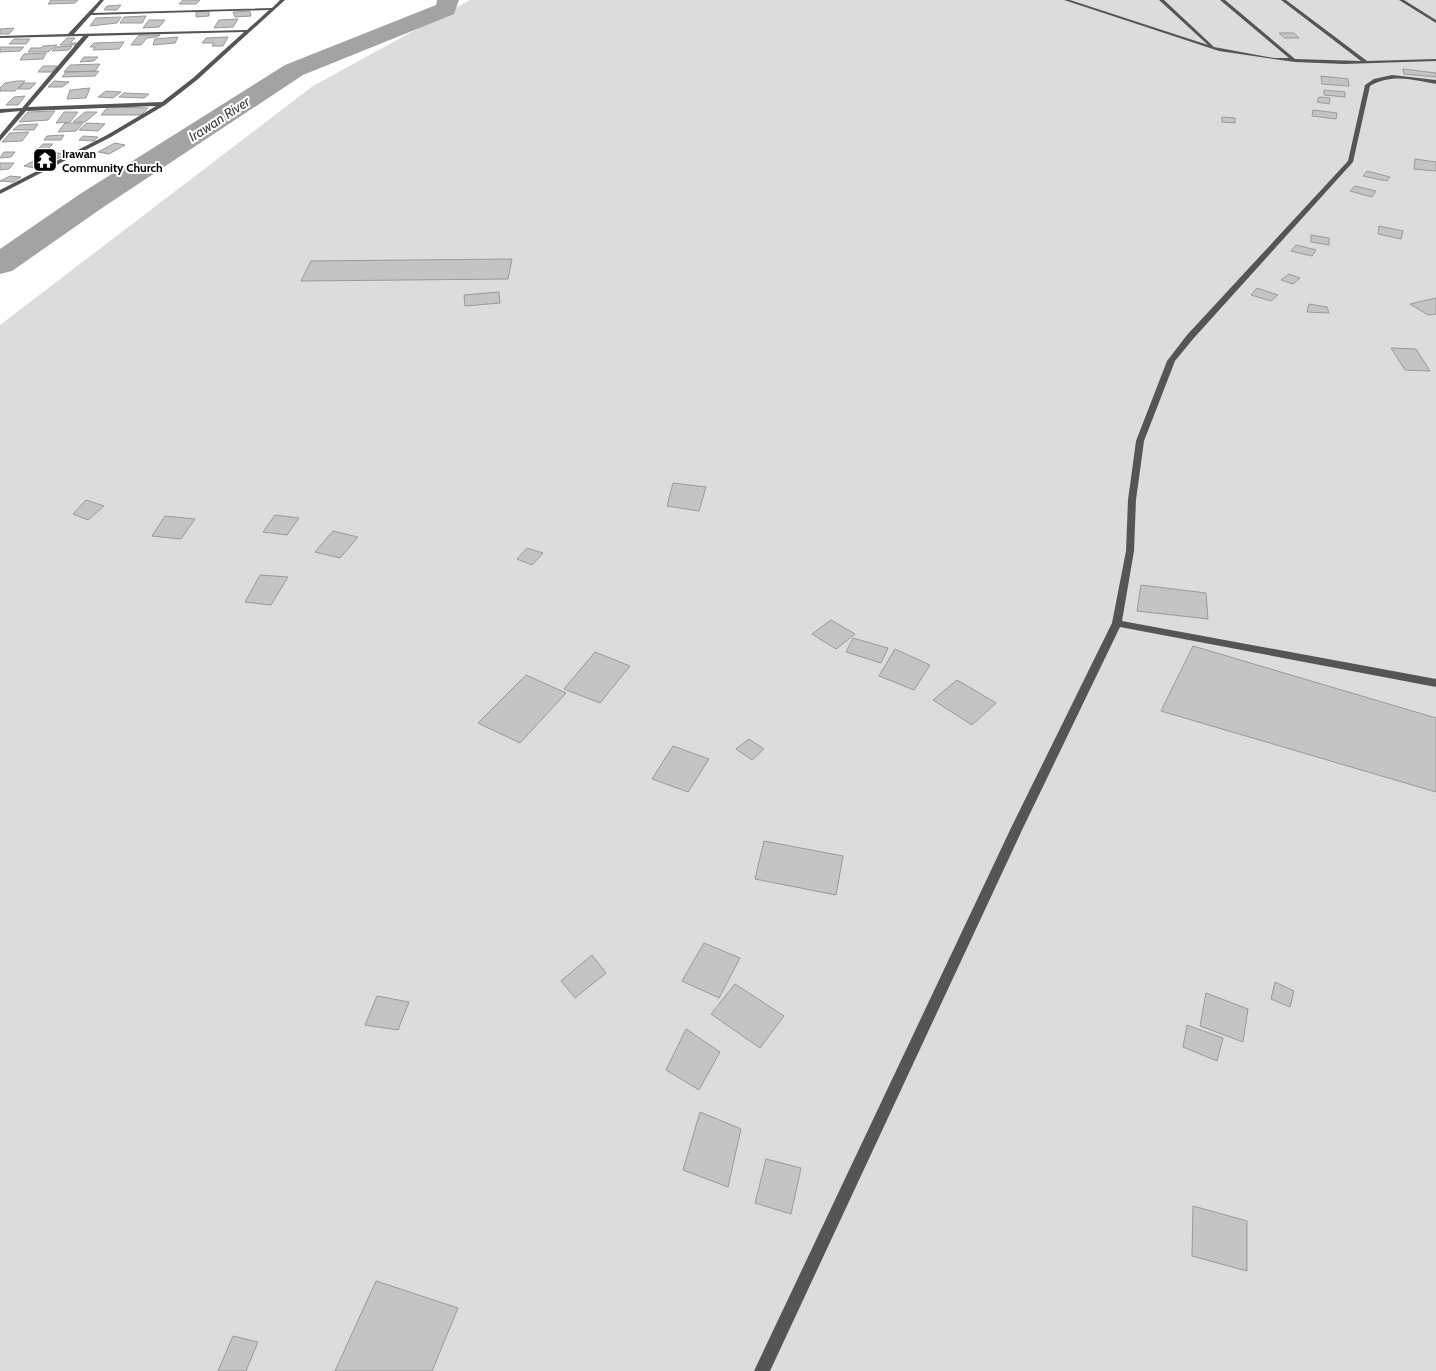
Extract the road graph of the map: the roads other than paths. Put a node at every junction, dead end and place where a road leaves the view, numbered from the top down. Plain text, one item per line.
1 (102, 0) edge
2 (283, 0) edge
3 (1066, 0) edge
4 (1161, 0) edge
5 (1222, 0) edge
6 (1283, 0) edge
7 (1402, 0) edge
8 (273, 9) junction
9 (91, 14) junction
10 (1436, 22) edge
11 (247, 31) junction
12 (88, 34) junction
13 (70, 35) junction
14 (0, 37) edge
15 (1214, 49) junction
16 (1436, 60) edge
17 (1295, 61) junction
18 (1365, 62) junction
19 (1436, 82) edge
20 (163, 104) junction
21 (24, 110) junction
22 (0, 111) edge
23 (0, 139) edge
24 (0, 192) edge
25 (1117, 622) junction
26 (1436, 683) edge
27 (762, 1371) edge

1 - 9 street
2 - 8 street
3 - 15 street
4 - 15 street
5 - 17 street
6 - 18 street
7 - 10 street
8 - 9 street
8 - 11 street
9 - 13 street
11 - 12 street
11 - 20 street
12 - 13 street
12 - 21 street
13 - 14 street
15 - 17 street
16 - 18 street
17 - 18 street
19 - 25 street
20 - 21 street
20 - 24 street
21 - 22 street
21 - 23 street
25 - 26 street
25 - 27 street

